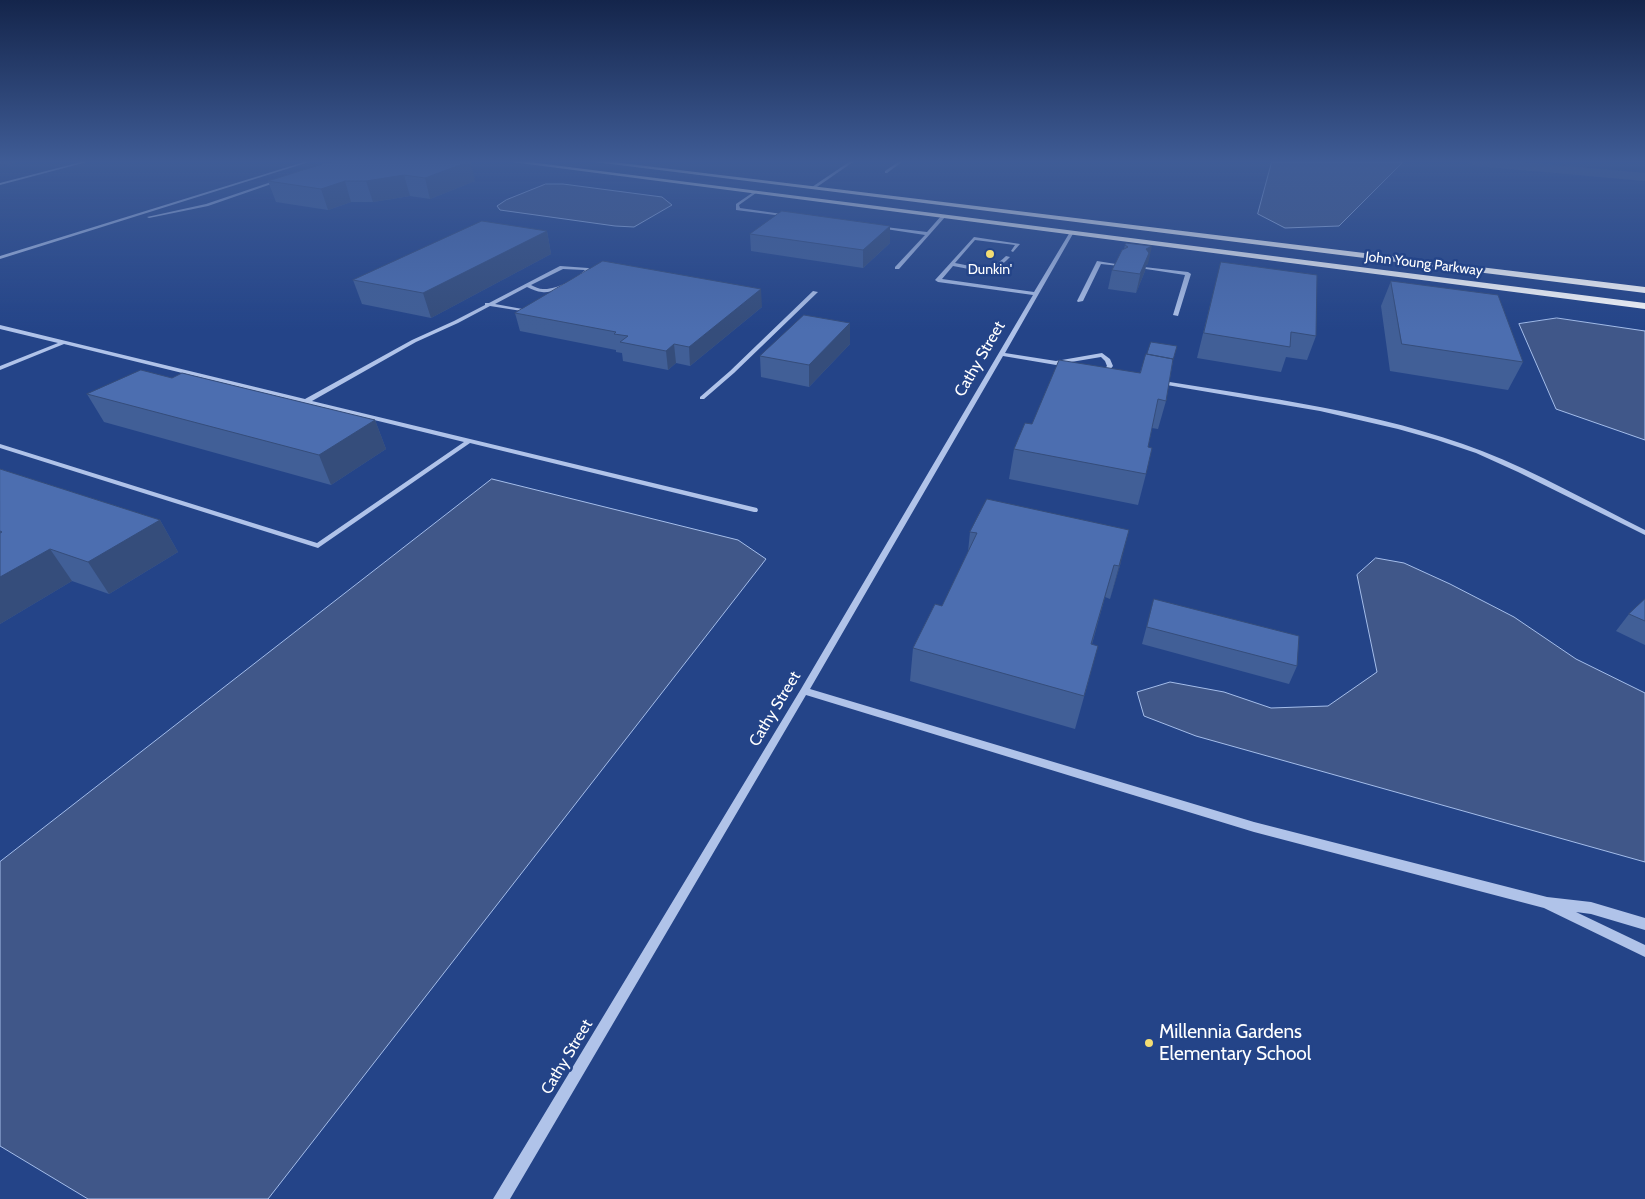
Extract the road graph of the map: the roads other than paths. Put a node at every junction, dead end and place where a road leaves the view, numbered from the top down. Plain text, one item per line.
1 (129, 218) edge
2 (145, 218) edge
3 (942, 218) edge
4 (960, 218) edge
5 (1058, 218) edge
6 (871, 226) edge
7 (97, 228) junction
8 (1072, 232) junction
9 (928, 234) junction
10 (1190, 234) junction
11 (1013, 251) dead end
12 (1008, 257) dead end
13 (0, 258) edge
14 (952, 264) junction
15 (1120, 265) edge
16 (897, 268) dead end
17 (1146, 268) edge
18 (528, 285) junction
19 (1645, 290) edge
20 (815, 292) dead end
21 (1036, 294) junction
22 (1080, 301) dead end
23 (487, 304) junction
24 (1645, 306) edge
25 (526, 311) edge
26 (1176, 315) dead end
27 (0, 328) edge
28 (63, 343) junction
29 (1002, 354) junction
30 (1053, 363) junction
31 (0, 368) edge
32 (1079, 368) edge
33 (1097, 371) edge
34 (1105, 372) junction
35 (1115, 374) edge
36 (1152, 381) edge
37 (702, 398) dead end
38 (306, 402) junction
39 (469, 441) junction
40 (0, 446) edge
41 (754, 510) dead end
42 (1645, 533) edge
43 (804, 691) junction
44 (1547, 904) junction
45 (1645, 924) edge
46 (1645, 951) edge
47 (501, 1199) edge

1 - 7 street
2 - 7 street
3 - 9 street
4 - 8 highway, John Young Parkway
5 - 10 highway, John Young Parkway
6 - 9 street
7 - 13 street
8 - 10 highway
8 - 21 street, Cathy Street
8 - 24 highway, John Young Parkway
9 - 16 street
10 - 19 highway, John Young Parkway
11 - 14 street
12 - 14 street
14 - 21 street
15 - 22 street
17 - 26 street
18 - 18 street
18 - 23 street
20 - 37 street
21 - 29 street, Cathy Street
23 - 25 street
23 - 38 street
27 - 28 street
28 - 31 street
28 - 38 street
29 - 30 street
29 - 43 street, Cathy Street
30 - 32 street
30 - 34 street
33 - 34 street
34 - 35 street
36 - 42 street
38 - 39 street
39 - 40 street
39 - 41 street
43 - 44 street
43 - 47 street, Cathy Street
44 - 45 street
44 - 46 street

